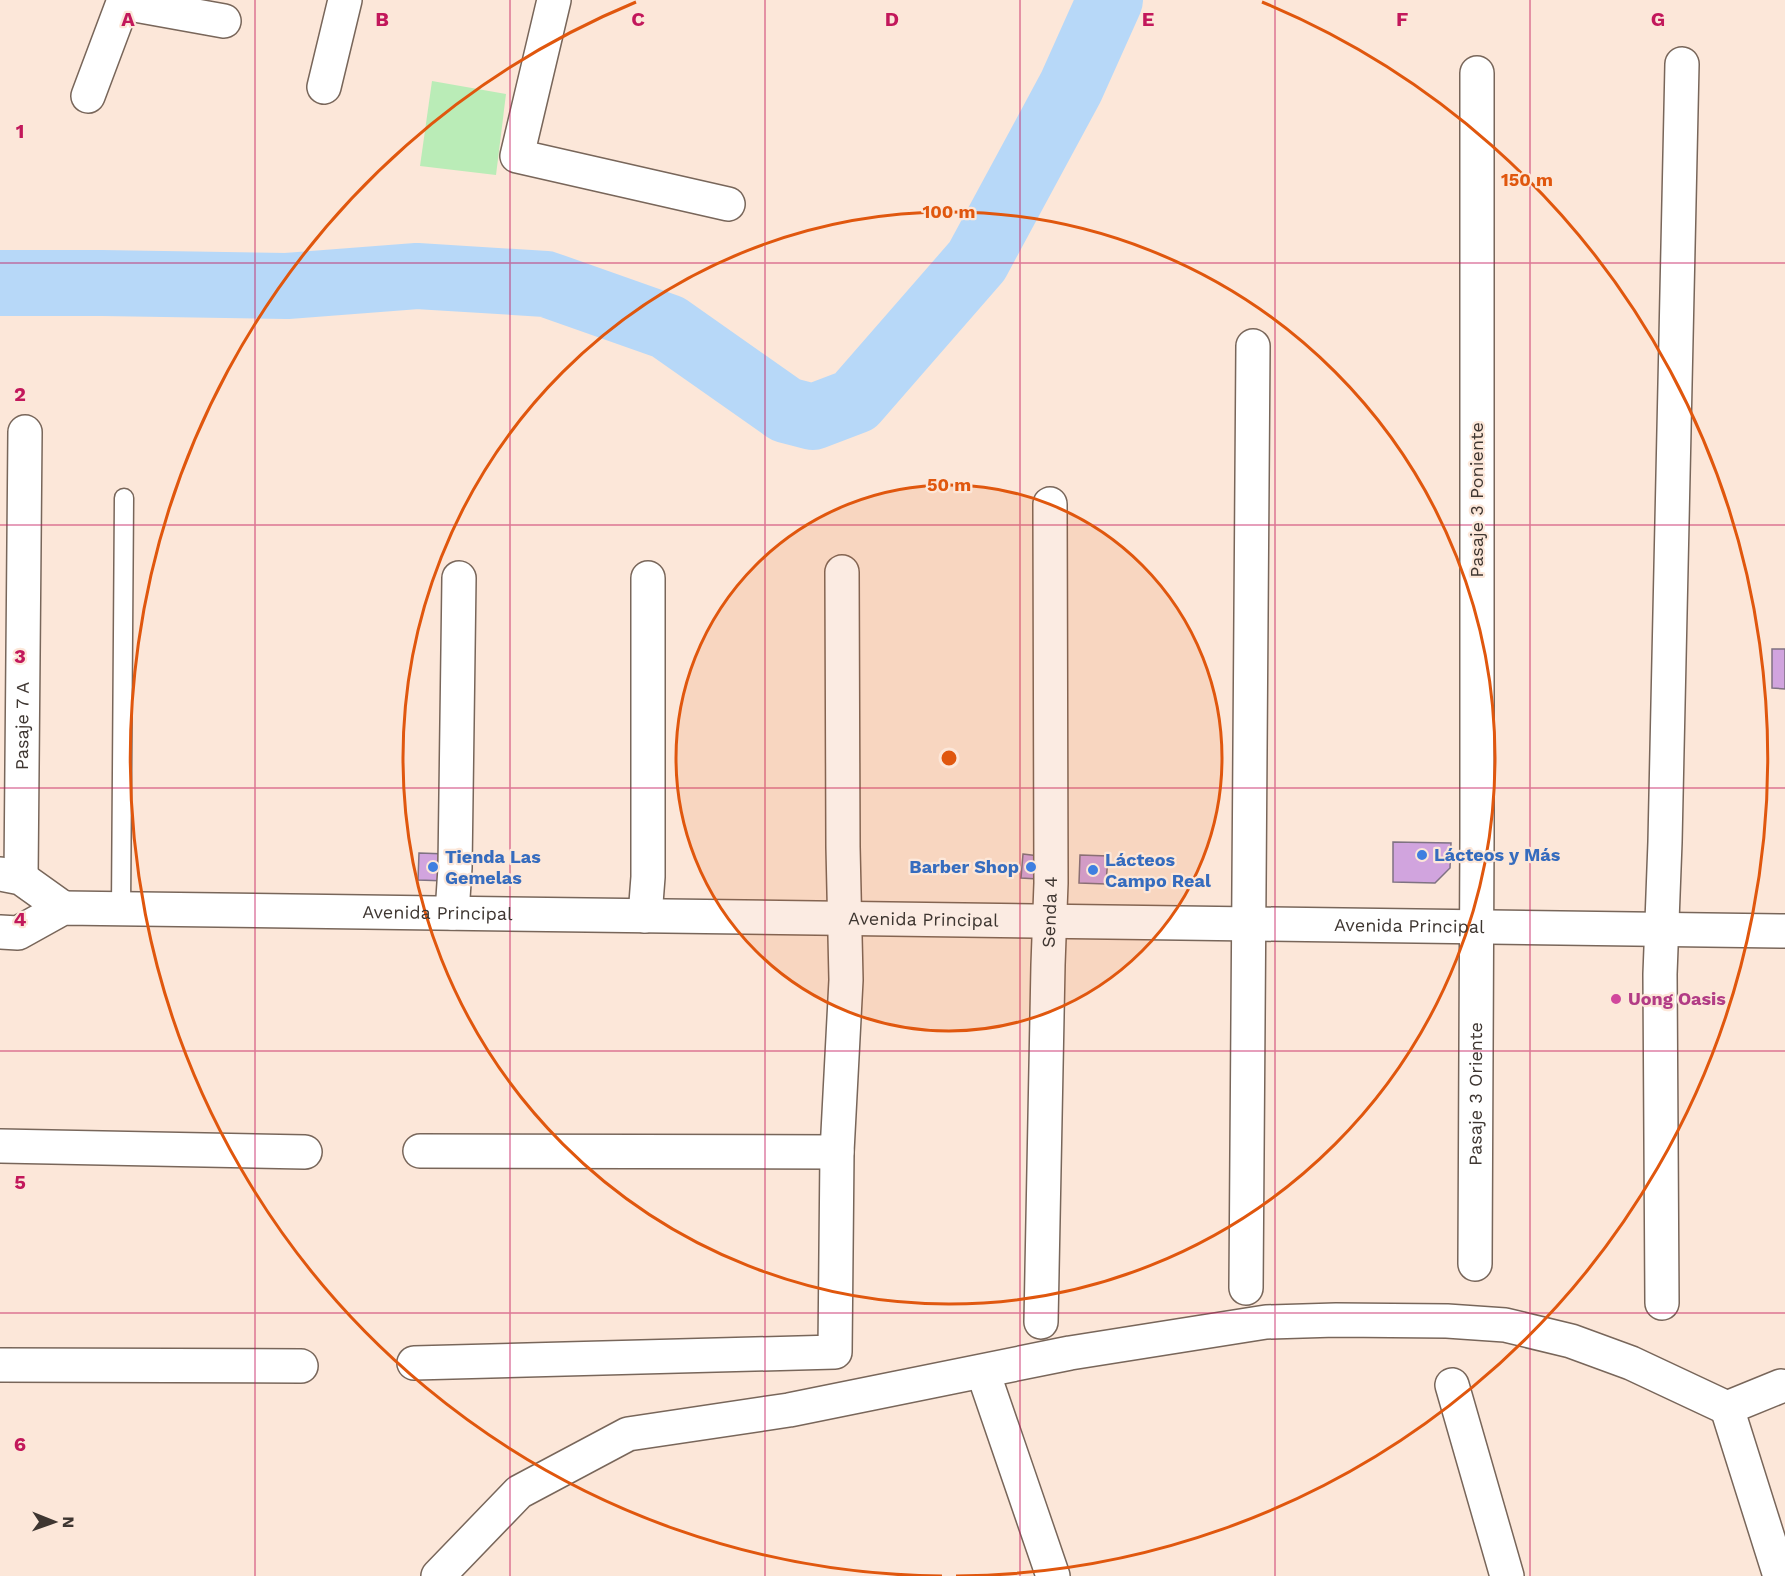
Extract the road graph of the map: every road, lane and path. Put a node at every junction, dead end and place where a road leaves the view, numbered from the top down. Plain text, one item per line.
1 (345, 0) edge
2 (554, 0) edge
3 (124, 2) edge
4 (224, 21) dead end
5 (1682, 64) dead end
6 (1477, 73) dead end
7 (324, 87) dead end
8 (88, 96) dead end
9 (728, 204) dead end
10 (1254, 346) dead end
11 (25, 432) dead end
12 (124, 498) dead end
13 (1050, 504) dead end
14 (842, 572) dead end
15 (459, 578) dead end
16 (648, 578) dead end
17 (10, 876) edge
18 (63, 908) junction
19 (121, 909) junction
20 (452, 913) junction
21 (645, 916) junction
22 (844, 918) junction
23 (1050, 921) junction
24 (1250, 924) junction
25 (1476, 926) junction
26 (1660, 929) junction
27 (1785, 931) edge
28 (0, 932) edge
29 (0, 1146) edge
30 (420, 1151) dead end
31 (305, 1152) dead end
32 (837, 1152) junction
33 (1475, 1264) dead end
34 (1245, 1288) dead end
35 (1662, 1303) dead end
36 (1041, 1322) dead end
37 (414, 1362) dead end
38 (0, 1365) edge
39 (301, 1366) dead end
40 (983, 1372) junction
41 (1452, 1385) dead end
42 (1784, 1388) edge
43 (1727, 1408) junction
44 (438, 1576) edge
45 (1053, 1576) edge
46 (1507, 1576) edge
47 (1780, 1576) edge

1 - 7 street
2 - 9 street
3 - 4 street
3 - 8 street
5 - 26 street
6 - 25 street, Pasaje 3 Poniente
10 - 24 street
11 - 17 street, Pasaje 7 A
12 - 19 lane
13 - 23 street, Senda 4
14 - 22 street
15 - 20 street
16 - 21 street
17 - 18 street
18 - 19 street, Avenida Principal
18 - 28 street
19 - 20 street, Avenida Principal
20 - 21 street, Avenida Principal
21 - 22 street, Avenida Principal
22 - 23 street, Avenida Principal
22 - 32 street
23 - 24 street, Avenida Principal
23 - 36 street, Senda 4
24 - 25 street, Avenida Principal
24 - 34 street
25 - 26 street, Avenida Principal
25 - 33 street, Pasaje 3 Oriente
26 - 27 street, Avenida Principal
26 - 35 street
29 - 31 street
30 - 32 street
32 - 37 street
38 - 39 street
40 - 43 street
40 - 44 street
40 - 45 street
41 - 46 street
42 - 43 street
43 - 47 street

